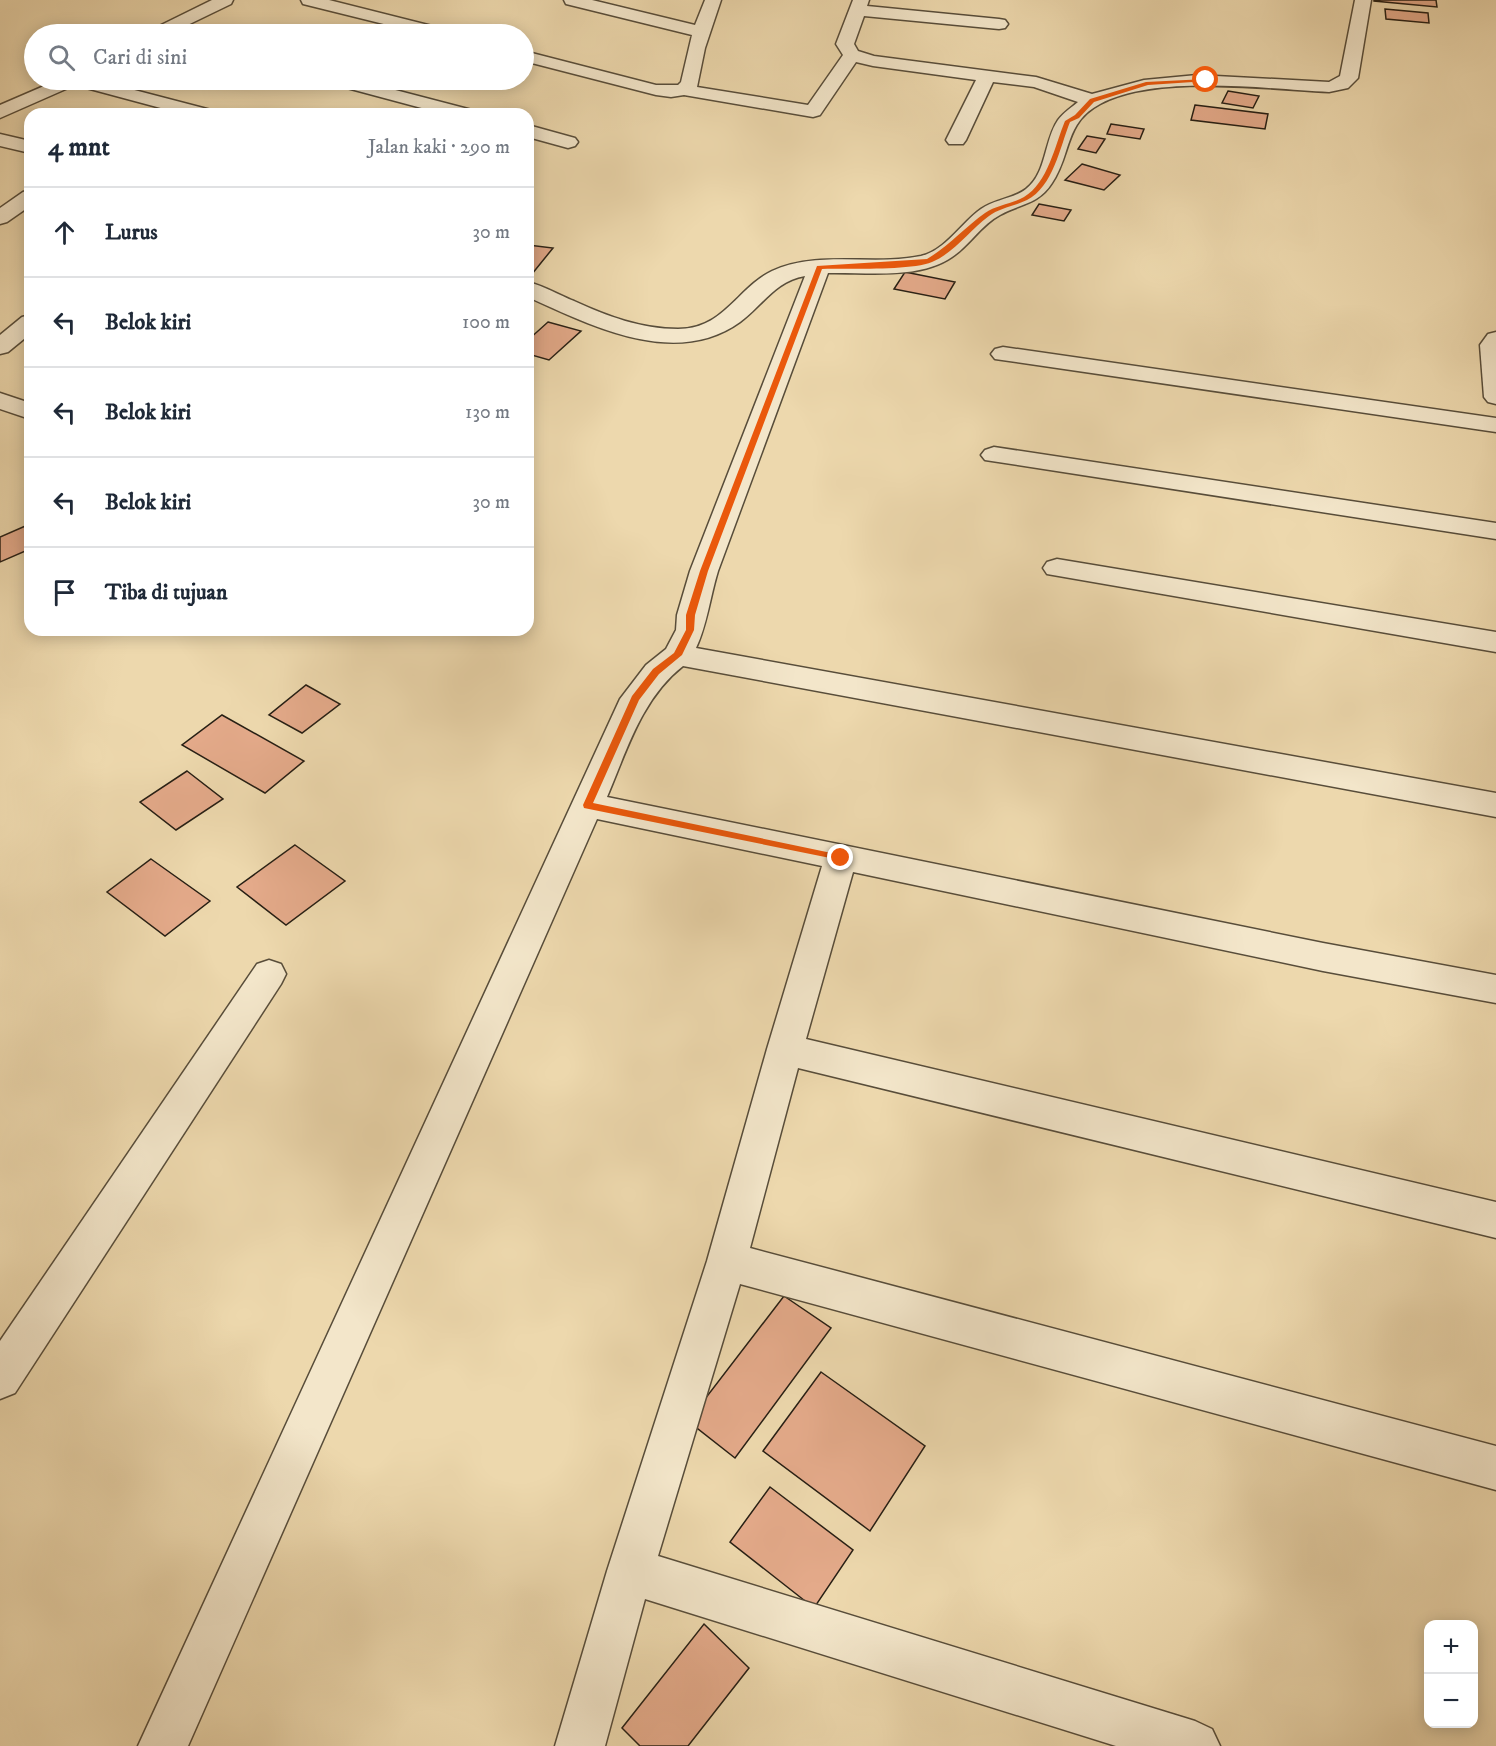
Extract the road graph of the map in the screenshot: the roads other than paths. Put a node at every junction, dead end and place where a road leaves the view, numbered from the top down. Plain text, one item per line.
1 (225, 0) edge
2 (309, 0) edge
3 (572, 0) edge
4 (713, 0) edge
5 (837, 0) edge
6 (1363, 0) edge
7 (860, 5) edge
8 (182, 24) edge
9 (403, 24) edge
10 (999, 24) dead end
11 (701, 32) junction
12 (852, 56) junction
13 (534, 59) edge
14 (987, 75) junction
15 (50, 90) edge
16 (114, 90) edge
17 (375, 90) edge
18 (684, 90) junction
19 (1092, 100) junction
20 (182, 108) edge
21 (443, 108) edge
22 (0, 112) edge
23 (534, 133) edge
24 (0, 140) edge
25 (956, 140) dead end
26 (568, 142) dead end
27 (24, 146) edge
28 (24, 201) edge
29 (0, 219) edge
30 (819, 267) junction
31 (534, 292) edge
32 (24, 327) edge
33 (1496, 339) edge
34 (0, 346) edge
35 (1003, 354) dead end
36 (1496, 397) edge
37 (0, 400) edge
38 (24, 410) edge
39 (1496, 425) edge
40 (994, 455) dead end
41 (1496, 531) edge
42 (1057, 568) dead end
43 (1496, 642) edge
44 (678, 655) junction
45 (587, 805) junction
46 (1496, 805) edge
47 (841, 858) junction
48 (269, 974) dead end
49 (1496, 989) edge
50 (785, 1049) junction
51 (1496, 1220) edge
52 (727, 1261) junction
53 (0, 1378) edge
54 (1496, 1468) edge
55 (630, 1571) junction
56 (163, 1746) edge
57 (580, 1746) edge
58 (1195, 1746) edge

1 - 8 street
2 - 9 street
3 - 11 street
4 - 11 street
5 - 7 street
6 - 19 street
7 - 10 street
7 - 12 street
11 - 18 street
12 - 14 street
12 - 18 street
13 - 18 street
14 - 19 street
14 - 25 street
15 - 22 street
16 - 20 street
17 - 21 street
19 - 30 street
23 - 26 street
24 - 27 street
28 - 29 street
30 - 31 street
30 - 44 street
32 - 34 street
33 - 36 street
35 - 39 street
37 - 38 street
40 - 41 street
42 - 43 street
44 - 45 street
44 - 46 street
45 - 47 street
45 - 56 street
47 - 49 street
47 - 50 street
48 - 53 street
50 - 51 street
50 - 52 street
52 - 54 street
52 - 55 street
55 - 57 street
55 - 58 street

